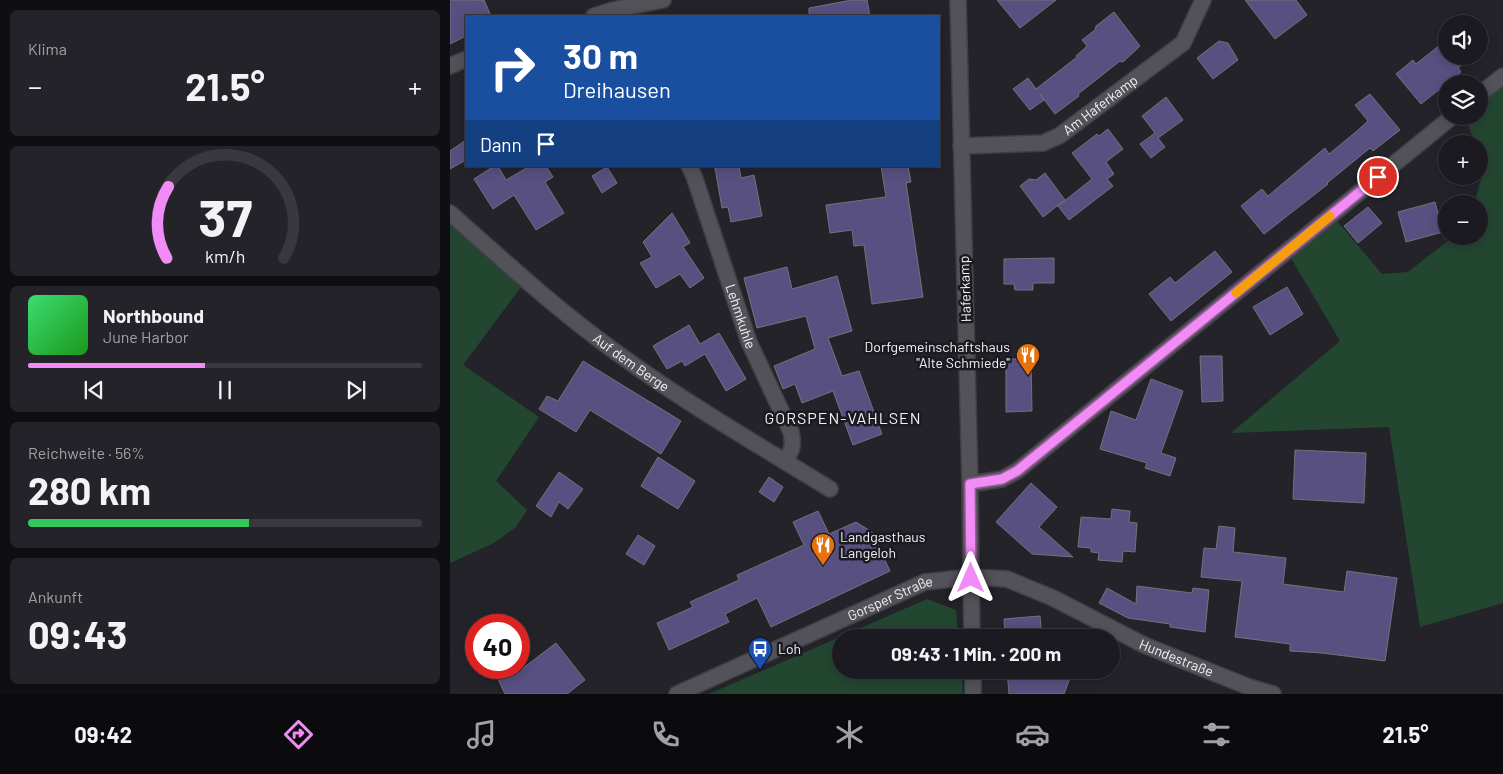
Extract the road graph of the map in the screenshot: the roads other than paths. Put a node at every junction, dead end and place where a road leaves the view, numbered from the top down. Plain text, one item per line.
1 (663, 0) edge
2 (958, 0) edge
3 (1203, 0) edge
4 (612, 9) edge
5 (597, 15) edge
6 (465, 59) edge
7 (450, 66) edge
8 (1503, 76) edge
9 (1488, 88) edge
10 (1442, 125) edge
11 (961, 146) junction
12 (690, 167) edge
13 (450, 213) edge
14 (785, 461) junction
15 (970, 484) junction
16 (830, 489) dead end
17 (971, 578) junction
18 (972, 629) edge
19 (972, 679) edge
20 (677, 694) edge
21 (973, 694) edge
22 (1273, 694) edge

1 - 4 street
2 - 11 street, Haferkamp
3 - 11 street, Am Haferkamp
4 - 5 street
6 - 7 street
8 - 9 street
10 - 15 street
11 - 15 street, Haferkamp
12 - 14 street, Lehmkuhle
13 - 14 street, Auf dem Berge
14 - 16 street, Auf dem Berge
15 - 17 street, Haferkamp
17 - 18 street, Haferkamp
17 - 20 street, Gorsper Straße
17 - 22 street, Hundestraße
19 - 21 street

